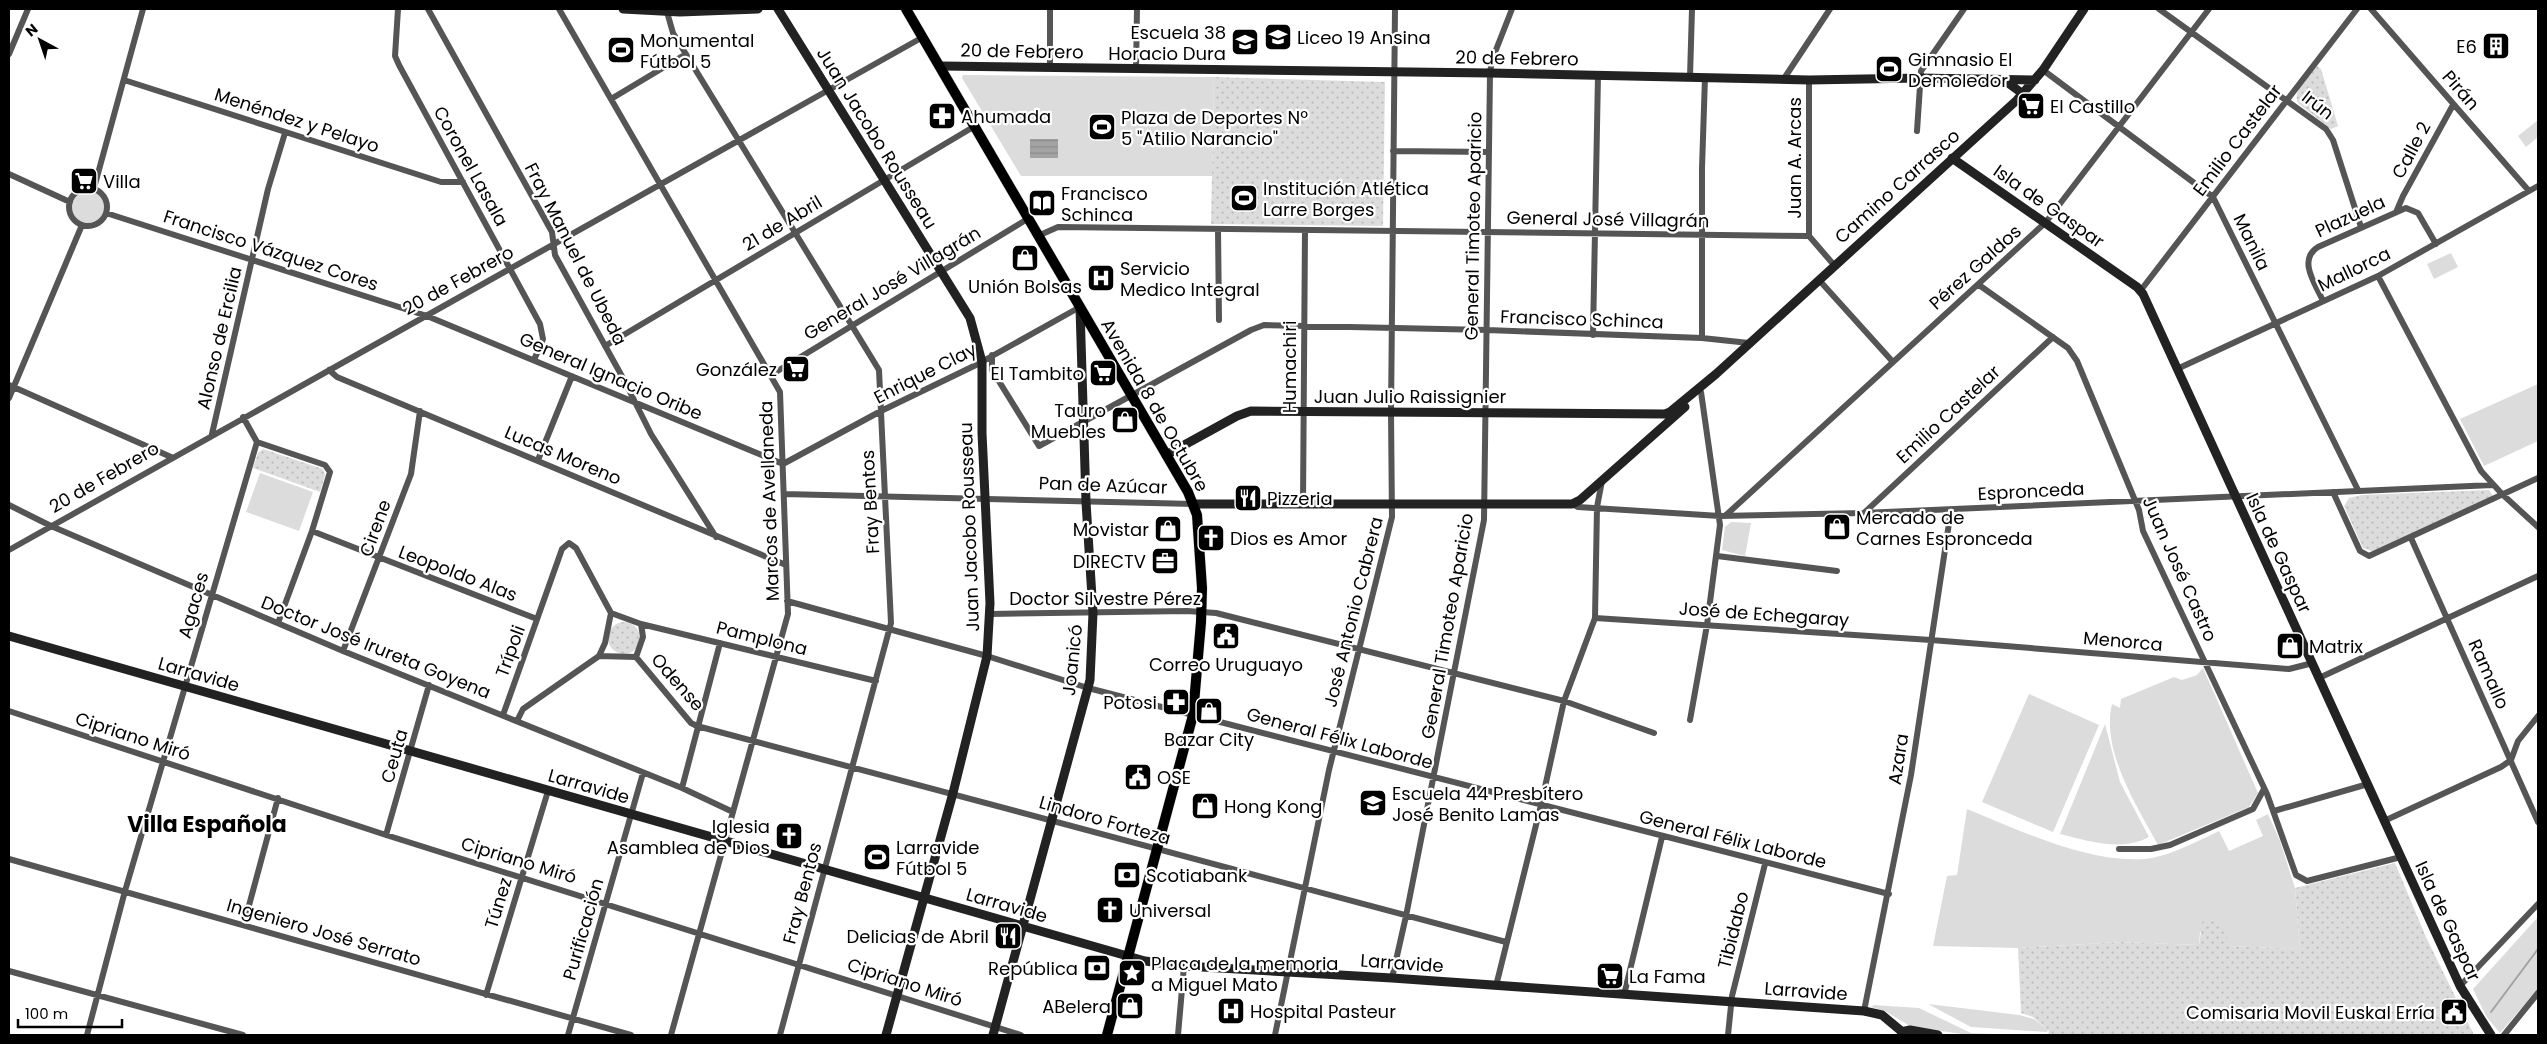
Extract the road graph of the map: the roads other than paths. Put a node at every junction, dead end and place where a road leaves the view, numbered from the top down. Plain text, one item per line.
1 (28, 9) edge
2 (143, 9) edge
3 (398, 9) edge
4 (428, 9) edge
5 (559, 9) edge
6 (623, 9) edge
7 (758, 9) edge
8 (778, 9) edge
9 (906, 9) edge
10 (1050, 9) edge
11 (1137, 9) edge
12 (1394, 9) edge
13 (1512, 9) edge
14 (1692, 9) edge
15 (1830, 9) edge
16 (1964, 9) edge
17 (2084, 9) edge
18 (2159, 9) edge
19 (2209, 9) edge
20 (2357, 9) edge
21 (2372, 9) edge
22 (667, 12) junction
23 (2192, 32) junction
24 (923, 38) junction
25 (9, 54) edge
26 (686, 54) junction
27 (941, 66) junction
28 (1050, 67) junction
29 (1136, 70) junction
30 (2043, 70) junction
31 (1394, 72) junction
32 (1490, 73) junction
33 (1598, 75) junction
34 (1690, 77) junction
35 (1705, 77) junction
36 (1920, 78) junction
37 (124, 80) junction
38 (1783, 80) junction
39 (1809, 80) junction
40 (2003, 80) junction
41 (2035, 80) junction
42 (829, 90) junction
43 (2023, 94) junction
44 (610, 99) junction
45 (2286, 99) junction
46 (2453, 105) junction
47 (976, 126) junction
48 (2120, 127) junction
49 (1917, 131) dead end
50 (285, 133) junction
51 (740, 142) junction
52 (1393, 151) junction
53 (1489, 152) junction
54 (1952, 158) junction
55 (9, 174) edge
56 (884, 180) junction
57 (463, 182) junction
58 (662, 185) junction
59 (2538, 186) edge
60 (94, 188) junction
61 (2529, 191) junction
62 (2213, 197) junction
63 (70, 202) junction
64 (2397, 210) junction
65 (106, 213) junction
66 (1029, 218) junction
67 (2046, 222) junction
68 (82, 225) junction
69 (2361, 227) junction
70 (1218, 229) junction
71 (1306, 230) junction
72 (795, 232) junction
73 (1392, 232) junction
74 (1488, 232) junction
75 (1595, 234) junction
76 (1040, 235) junction
77 (1701, 235) junction
78 (1809, 236) junction
79 (2436, 244) junction
80 (553, 246) junction
81 (252, 260) junction
82 (1834, 266) junction
83 (511, 269) junction
84 (940, 271) junction
85 (2378, 276) junction
86 (1818, 280) junction
87 (716, 281) junction
88 (1979, 285) junction
89 (2141, 290) junction
90 (2323, 301) junction
91 (1080, 307) junction
92 (427, 316) junction
93 (1219, 320) dead end
94 (2275, 323) junction
95 (852, 325) junction
96 (1304, 327) junction
97 (1392, 327) junction
98 (1487, 330) junction
99 (1593, 335) junction
100 (2053, 337) junction
101 (1702, 338) junction
102 (1749, 343) junction
103 (605, 346) junction
104 (992, 356) junction
105 (534, 360) junction
106 (1893, 362) junction
107 (979, 363) junction
108 (2177, 369) junction
109 (329, 370) junction
110 (1716, 374) junction
111 (771, 375) junction
112 (572, 376) junction
113 (996, 378) junction
114 (982, 380) junction
115 (11, 386) edge
116 (1701, 392) junction
117 (1133, 396) junction
118 (9, 398) edge
119 (635, 403) junction
120 (420, 411) junction
121 (881, 411) junction
122 (1304, 412) junction
123 (1391, 413) junction
124 (1486, 413) junction
125 (1664, 414) joint
126 (243, 417) junction
127 (1083, 422) junction
128 (212, 434) junction
129 (257, 442) junction
130 (1166, 455) junction
131 (171, 457) junction
132 (538, 460) junction
133 (783, 464) junction
134 (2538, 478) edge
135 (1603, 480) junction
136 (2493, 485) junction
137 (2358, 490) junction
138 (2333, 492) junction
139 (784, 494) junction
140 (2502, 494) junction
141 (884, 496) junction
142 (2235, 497) junction
143 (985, 498) junction
144 (2134, 501) junction
145 (1086, 502) junction
146 (1194, 504) junction
147 (1303, 504) junction
148 (1392, 504) junction
149 (1484, 504) junction
150 (1572, 504) junction
151 (9, 505) edge
152 (1597, 507) junction
153 (1951, 510) junction
154 (1863, 513) junction
155 (1722, 516) junction
156 (51, 526) junction
157 (2538, 527) edge
158 (312, 531) junction
159 (716, 537) junction
160 (2411, 538) junction
161 (9, 550) edge
162 (1717, 556) junction
163 (380, 559) junction
164 (786, 565) junction
165 (1837, 571) dead end
166 (2538, 576) edge
167 (211, 596) junction
168 (787, 601) junction
169 (1202, 611) junction
170 (611, 613) junction
171 (1093, 613) junction
172 (990, 614) junction
173 (1595, 618) junction
174 (537, 619) junction
175 (2448, 619) junction
176 (278, 624) junction
177 (641, 624) junction
178 (1707, 625) junction
179 (889, 630) junction
180 (9, 636) edge
181 (1931, 640) junction
182 (720, 643) junction
183 (1359, 650) junction
184 (343, 651) junction
185 (599, 656) junction
186 (987, 656) junction
187 (636, 657) junction
188 (776, 657) junction
189 (2205, 662) junction
190 (2313, 663) junction
191 (1454, 674) junction
192 (2319, 678) junction
193 (876, 681) junction
194 (429, 685) junction
195 (185, 687) junction
196 (1088, 688) junction
197 (1564, 702) junction
198 (9, 711) edge
199 (503, 715) junction
200 (1193, 715) junction
201 (2538, 716) edge
202 (517, 720) junction
203 (1690, 720) dead end
204 (697, 726) junction
205 (1654, 733) dead end
206 (753, 742) junction
207 (1334, 751) junction
208 (411, 752) junction
209 (2511, 760) junction
210 (164, 761) junction
211 (853, 768) junction
212 (643, 773) junction
213 (1434, 778) junction
214 (2368, 784) junction
215 (682, 788) junction
216 (2264, 789) junction
217 (548, 791) junction
218 (953, 793) junction
219 (278, 798) junction
220 (1541, 805) junction
221 (2274, 811) junction
222 (733, 812) junction
223 (630, 815) junction
224 (1052, 821) junction
225 (2384, 821) junction
226 (2538, 822) edge
227 (386, 834) junction
228 (1662, 837) junction
229 (725, 842) junction
230 (2118, 848) dead end
231 (1157, 851) junction
232 (2401, 857) junction
233 (9, 859) edge
234 (1765, 864) junction
235 (823, 869) junction
236 (521, 877) junction
237 (1305, 889) junction
238 (126, 891) junction
239 (1888, 894) junction
240 (924, 898) junction
241 (606, 904) junction
242 (2538, 904) edge
243 (1406, 916) junction
244 (244, 924) junction
245 (1022, 927) junction
246 (700, 933) junction
247 (1506, 942) junction
248 (1128, 956) junction
249 (799, 964) junction
250 (1184, 966) junction
251 (9, 970) edge
252 (1288, 972) junction
253 (1392, 978) junction
254 (1496, 986) junction
255 (2460, 986) junction
256 (2538, 993) edge
257 (99, 994) junction
258 (486, 995) junction
259 (1624, 995) junction
260 (898, 996) junction
261 (1730, 1003) junction
262 (1864, 1011) junction
263 (573, 1019) junction
264 (994, 1031) edge
265 (1903, 1034) edge
266 (87, 1035) edge
267 (243, 1035) edge
268 (568, 1035) edge
269 (631, 1035) edge
270 (671, 1035) edge
271 (780, 1035) edge
272 (886, 1035) edge
273 (1021, 1035) edge
274 (1107, 1035) edge
275 (1178, 1035) edge
276 (1275, 1035) edge
277 (1728, 1035) edge
278 (1938, 1035) edge
279 (2491, 1035) edge
280 (2504, 1035) edge

1 - 25 street
2 - 37 street
3 - 57 street, Coronel Lasala
4 - 80 street, Fray Manuel de Ubeda
5 - 44 street, Marcos de Avellaneda
6 - 22 street
7 - 22 street
8 - 42 street, Juan Jacobo Rousseau
9 - 24 main road, Avenida 8 de Octubre
10 - 28 street
11 - 29 street
12 - 31 street, José Antonio Cabrera
13 - 32 street, General Timoteo Aparicio
14 - 34 street
15 - 38 street
16 - 36 street
17 - 30 street, Camino Carrasco
18 - 23 street, Irún
19 - 23 street, Pérez Galdos
20 - 45 street, Emilio Castelar
21 - 46 street, Pirán
22 - 26 street, Fray Bentos
23 - 45 street, Irún
23 - 48 street, Pérez Galdos
24 - 27 main road, Avenida 8 de Octubre
24 - 42 street, 20 de Febrero
26 - 44 street
26 - 51 street, Fray Bentos
27 - 28 street, 20 de Febrero
27 - 47 main road, Avenida 8 de Octubre
28 - 29 street, 20 de Febrero
29 - 31 street, 20 de Febrero
30 - 41 street, Camino Carrasco
30 - 48 street, Manila
31 - 32 street, 20 de Febrero
31 - 52 street, José Antonio Cabrera
32 - 33 street, 20 de Febrero
32 - 53 street, General Timoteo Aparicio
33 - 34 street, 20 de Febrero
33 - 75 street
34 - 35 street, 20 de Febrero
35 - 38 street, 20 de Febrero
35 - 77 street
36 - 39 street, 20 de Febrero
36 - 40 street, 20 de Febrero
36 - 49 street
37 - 50 street, Menéndez y Pelayo
37 - 60 street
38 - 39 street, 20 de Febrero
39 - 78 street, Juan A. Arcas
40 - 41 street, 20 de Febrero
40 - 43 street
41 - 43 street, Camino Carrasco
42 - 51 street, 20 de Febrero
42 - 56 street, Juan Jacobo Rousseau
43 - 54 street, Camino Carrasco
44 - 58 street, Marcos de Avellaneda
45 - 62 street, Emilio Castelar
45 - 69 street, Irún
46 - 61 street, Pirán
46 - 64 street, Calle 2
47 - 56 street, 21 de Abril
47 - 66 main road, Avenida 8 de Octubre
48 - 62 street, Manila
48 - 67 street, Pérez Galdos
50 - 57 street, Menéndez y Pelayo
50 - 81 street, Alonso de Ercilia
51 - 58 street, 20 de Febrero
51 - 72 street, Fray Bentos
52 - 53 street
52 - 73 street, José Antonio Cabrera
53 - 74 street, General Timoteo Aparicio
54 - 67 street, Isla de Gaspar
54 - 82 street, Camino Carrasco
55 - 63 street
56 - 72 street, 21 de Abril
56 - 84 street, Juan Jacobo Rousseau
57 - 83 street, Coronel Lasala
58 - 80 street, 20 de Febrero
58 - 87 street, Marcos de Avellaneda
59 - 61 street, Mallorca
60 - 63 street
60 - 65 street
61 - 79 street, Mallorca
62 - 89 street, Emilio Castelar
62 - 94 street, Manila
63 - 68 street
64 - 69 street, Plazuela
64 - 79 street, Plazuela
65 - 68 street
65 - 81 street, Francisco Vázquez Cores
66 - 76 main road, Avenida 8 de Octubre
66 - 84 street, General José Villagrán
67 - 88 street, Pérez Galdos
67 - 89 street, Isla de Gaspar
68 - 115 street
69 - 90 street, Plazuela
70 - 71 street, General José Villagrán
70 - 76 street, General José Villagrán
70 - 93 street
71 - 73 street, General José Villagrán
71 - 96 street, Humachiri
72 - 87 street, 21 de Abril
72 - 95 street, Fray Bentos
73 - 74 street, General José Villagrán
73 - 97 street, José Antonio Cabrera
74 - 75 street, General José Villagrán
74 - 98 street, General Timoteo Aparicio
75 - 77 street, General José Villagrán
75 - 99 street
76 - 91 main road, Avenida 8 de Octubre
77 - 78 street, General José Villagrán
77 - 101 street
78 - 82 street
79 - 85 street, Mallorca
80 - 83 street, 20 de Febrero
80 - 103 street, Fray Manuel de Ubeda
81 - 92 street, Francisco Vázquez Cores
81 - 128 street, Alonso de Ercilia
82 - 86 street, Camino Carrasco
83 - 92 street, 20 de Febrero
83 - 105 street, Coronel Lasala
84 - 95 street, General José Villagrán
84 - 107 street, Juan Jacobo Rousseau
85 - 90 street, Mallorca
85 - 136 street
86 - 102 street, Camino Carrasco
86 - 106 street
87 - 103 street, 21 de Abril
87 - 111 street, Marcos de Avellaneda
88 - 100 street, Juan José Castro
88 - 106 street, Pérez Galdos
89 - 108 street, Isla de Gaspar
90 - 94 street, Mallorca
91 - 104 street, Enrique Clay
91 - 117 main road, Avenida 8 de Octubre
91 - 127 street, Joanicó
92 - 105 street, General Ignacio Oribe
92 - 109 street, 20 de Febrero
94 - 108 street, Mallorca
94 - 137 street, Manila
95 - 111 street, General José Villagrán
95 - 121 street, Fray Bentos
96 - 97 street, Francisco Schinca
96 - 117 street, Francisco Schinca
96 - 122 street, Humachiri
97 - 98 street, Francisco Schinca
97 - 123 street, José Antonio Cabrera
98 - 99 street, Francisco Schinca
98 - 124 street, General Timoteo Aparicio
99 - 101 street, Francisco Schinca
100 - 144 street, Juan José Castro
100 - 154 street, Emilio Castelar
101 - 102 street, Francisco Schinca
102 - 110 street, Camino Carrasco
103 - 119 street, Fray Manuel de Ubeda
104 - 107 street, Enrique Clay
104 - 113 street
105 - 112 street, General Ignacio Oribe
106 - 155 street, Pérez Galdos
107 - 114 street, Juan Jacobo Rousseau
107 - 121 street, Enrique Clay
108 - 142 street, Isla de Gaspar
109 - 120 street, Lucas Moreno
109 - 126 street, 20 de Febrero
110 - 116 street, Camino Carrasco
110 - 125 street, Camino Carrasco
111 - 133 street, Marcos de Avellaneda
112 - 119 street, General Ignacio Oribe
112 - 132 street
113 - 114 street
113 - 127 street
114 - 143 street, Juan Jacobo Rousseau
115 - 118 street
115 - 131 street
116 - 135 street, Camino Carrasco
116 - 155 street
117 - 127 street
117 - 130 main road, Avenida 8 de Octubre
119 - 133 street, General Ignacio Oribe
119 - 159 street, Fray Manuel de Ubeda
120 - 132 street, Lucas Moreno
120 - 163 street, Cirene
121 - 133 street, Enrique Clay
121 - 141 street, Fray Bentos
122 - 123 street, Juan Julio Raissignier
122 - 130 street, Juan Julio Raissignier
122 - 147 street, Humachiri
123 - 124 street, Juan Julio Raissignier
123 - 148 street, José Antonio Cabrera
124 - 125 street, Juan Julio Raissignier
124 - 149 street, General Timoteo Aparicio
126 - 128 street, 20 de Febrero
126 - 129 street
127 - 145 street, Joanicó
128 - 131 street, 20 de Febrero
129 - 158 street
129 - 167 street, Agaces
130 - 146 main road, Avenida 8 de Octubre
131 - 156 street, 20 de Febrero
132 - 159 street, Lucas Moreno
133 - 139 street, Marcos de Avellaneda
134 - 140 street
135 - 150 street, Camino Carrasco
135 - 152 street
136 - 137 street, Espronceda
136 - 140 street
137 - 138 street, Espronceda
138 - 142 street, Espronceda
138 - 160 street
139 - 141 street, Pan de Azúcar
139 - 164 street, Marcos de Avellaneda
140 - 157 street
140 - 160 street
141 - 143 street, Pan de Azúcar
141 - 179 street, Fray Bentos
142 - 144 street, Espronceda
142 - 190 street, Isla de Gaspar
143 - 145 street, Pan de Azúcar
143 - 172 street, Juan Jacobo Rousseau
144 - 153 street, Espronceda
144 - 189 street, Juan José Castro
145 - 146 street, Pan de Azúcar
145 - 171 street, Joanicó
146 - 147 street, Pan de Azúcar
146 - 169 main road, Avenida 8 de Octubre
147 - 148 street, Pan de Azúcar
148 - 149 street, Pan de Azúcar
148 - 183 street, José Antonio Cabrera
149 - 150 street, Pan de Azúcar
149 - 191 street, General Timoteo Aparicio
150 - 152 street, Espronceda
151 - 156 street, Doctor José Irureta Goyena
152 - 155 street, Espronceda
152 - 173 street
153 - 154 street, Espronceda
153 - 181 street, Azara
154 - 155 street, Espronceda
155 - 162 street
156 - 161 street, 20 de Febrero
156 - 167 street, Doctor José Irureta Goyena
158 - 163 street, Leopoldo Alas
158 - 176 street
159 - 164 street, Lucas Moreno
160 - 175 street, Ramallo
162 - 165 street
162 - 178 street
163 - 174 street, Leopoldo Alas
163 - 184 street, Cirene
164 - 168 street, Marcos de Avellaneda
166 - 175 street
167 - 176 street, Doctor José Irureta Goyena
167 - 195 street, Agaces
168 - 179 street, General Félix Laborde
168 - 188 street, Marcos de Avellaneda
169 - 171 street, Doctor Silvestre Pérez
169 - 183 street, Doctor Silvestre Pérez
169 - 200 main road, Avenida 8 de Octubre
170 - 174 street, Trípoli
170 - 177 street, Pamplona
170 - 185 street
171 - 172 street, Doctor Silvestre Pérez
171 - 196 street, Joanicó
172 - 186 street, Juan Jacobo Rousseau
173 - 178 street, José de Echegaray
173 - 197 street
174 - 199 street, Trípoli
175 - 192 street
175 - 209 street, Ramallo
176 - 184 street, Doctor José Irureta Goyena
177 - 182 street, Pamplona
177 - 187 street, Odense
178 - 181 street, José de Echegaray
178 - 203 street
179 - 186 street, General Félix Laborde
179 - 193 street, Fray Bentos
180 - 195 street, Larravide
181 - 189 street, Menorca
181 - 239 street, Azara
182 - 188 street, Pamplona
182 - 204 street
183 - 191 street, Doctor Silvestre Pérez
183 - 207 street, José Antonio Cabrera
184 - 194 street, Doctor José Irureta Goyena
185 - 187 street, Odense
185 - 202 street
186 - 196 street, General Félix Laborde
186 - 218 street, Juan Jacobo Rousseau
187 - 204 street, Odense
188 - 193 street, Pamplona
188 - 206 street, Marcos de Avellaneda
189 - 190 street, Menorca
189 - 216 street, Juan José Castro
190 - 192 street, Isla de Gaspar
191 - 197 street, Doctor Silvestre Pérez
191 - 213 street, General Timoteo Aparicio
192 - 214 street, Isla de Gaspar
193 - 211 street, Fray Bentos
194 - 199 street, Doctor José Irureta Goyena
194 - 208 street, Ceuta
195 - 208 street, Larravide
195 - 210 street, Agaces
196 - 200 street, General Félix Laborde
196 - 224 street, Joanicó
197 - 205 street, Doctor Silvestre Pérez
197 - 220 street
198 - 210 street, Cipriano Miró
199 - 202 street, Doctor José Irureta Goyena
200 - 207 street, General Félix Laborde
200 - 231 main road, Avenida 8 de Octubre
201 - 209 street
202 - 212 street, Doctor José Irureta Goyena
204 - 206 street, Lindoro Forteza
204 - 215 street
206 - 211 street, Lindoro Forteza
206 - 222 street, Marcos de Avellaneda
207 - 213 street, General Félix Laborde
207 - 237 street, José Antonio Cabrera
208 - 217 street, Larravide
208 - 227 street, Ceuta
209 - 225 street
209 - 226 street, Ramallo
210 - 219 street, Cipriano Miró
210 - 238 street, Agaces
211 - 218 street, Lindoro Forteza
211 - 235 street, Fray Bentos
212 - 215 street, Doctor José Irureta Goyena
212 - 223 street, Purificación
213 - 220 street, General Félix Laborde
213 - 243 street, General Timoteo Aparicio
214 - 221 street
214 - 225 street, Isla de Gaspar
215 - 222 street, Doctor José Irureta Goyena
216 - 221 street, Juan José Castro
216 - 230 street
217 - 223 street, Larravide
217 - 236 street, Túnez
218 - 224 street, Lindoro Forteza
218 - 240 street, Juan Jacobo Rousseau
219 - 227 street, Cipriano Miró
219 - 244 street
220 - 228 street, General Félix Laborde
220 - 247 street
221 - 232 street, Juan José Castro
222 - 229 street, Marcos de Avellaneda
223 - 229 street, Larravide
223 - 241 street, Purificación
224 - 231 street, Lindoro Forteza
224 - 245 street, Joanicó
225 - 232 street, Isla de Gaspar
227 - 236 street, Cipriano Miró
228 - 234 street, General Félix Laborde
228 - 259 street
229 - 235 street, Larravide
229 - 246 street, Marcos de Avellaneda
231 - 237 street, Lindoro Forteza
231 - 248 main road, Avenida 8 de Octubre
232 - 255 street, Isla de Gaspar
233 - 238 street, Ingeniero José Serrato
234 - 239 street, General Félix Laborde
234 - 261 street, Tibidabo
235 - 240 street, Larravide
235 - 249 street, Fray Bentos
236 - 241 street, Cipriano Miró
236 - 258 street, Túnez
237 - 243 street, Lindoro Forteza
237 - 252 street, José Antonio Cabrera
238 - 244 street, Ingeniero José Serrato
238 - 257 street, Agaces
239 - 262 street, Azara
240 - 245 street, Larravide
240 - 260 street, Juan Jacobo Rousseau
241 - 246 street, Cipriano Miró
241 - 263 street, Purificación
242 - 255 street
243 - 247 street, Lindoro Forteza
243 - 253 street, General Timoteo Aparicio
244 - 258 street, Ingeniero José Serrato
245 - 248 street, Larravide
245 - 264 street, Joanicó
246 - 249 street, Cipriano Miró
246 - 270 street, Marcos de Avellaneda
247 - 254 street
248 - 250 street, Larravide
248 - 274 main road, Avenida 8 de Octubre
249 - 260 street, Cipriano Miró
249 - 271 street, Fray Bentos
250 - 252 street, Larravide
250 - 275 street
251 - 257 street
252 - 253 street, Larravide
252 - 276 street, José Antonio Cabrera
253 - 254 street, Larravide
254 - 259 street, Larravide
255 - 279 street, Isla de Gaspar
256 - 280 street
257 - 266 street, Agaces
257 - 267 street
258 - 263 street, Ingeniero José Serrato
259 - 261 street, Larravide
260 - 264 street, Cipriano Miró
260 - 272 street, Juan Jacobo Rousseau
261 - 262 street, Larravide
261 - 277 street, Tibidabo
262 - 265 street, Larravide
263 - 268 street, Purificación
263 - 269 street, Ingeniero José Serrato
264 - 273 street, Cipriano Miró
265 - 278 street, Larravide

